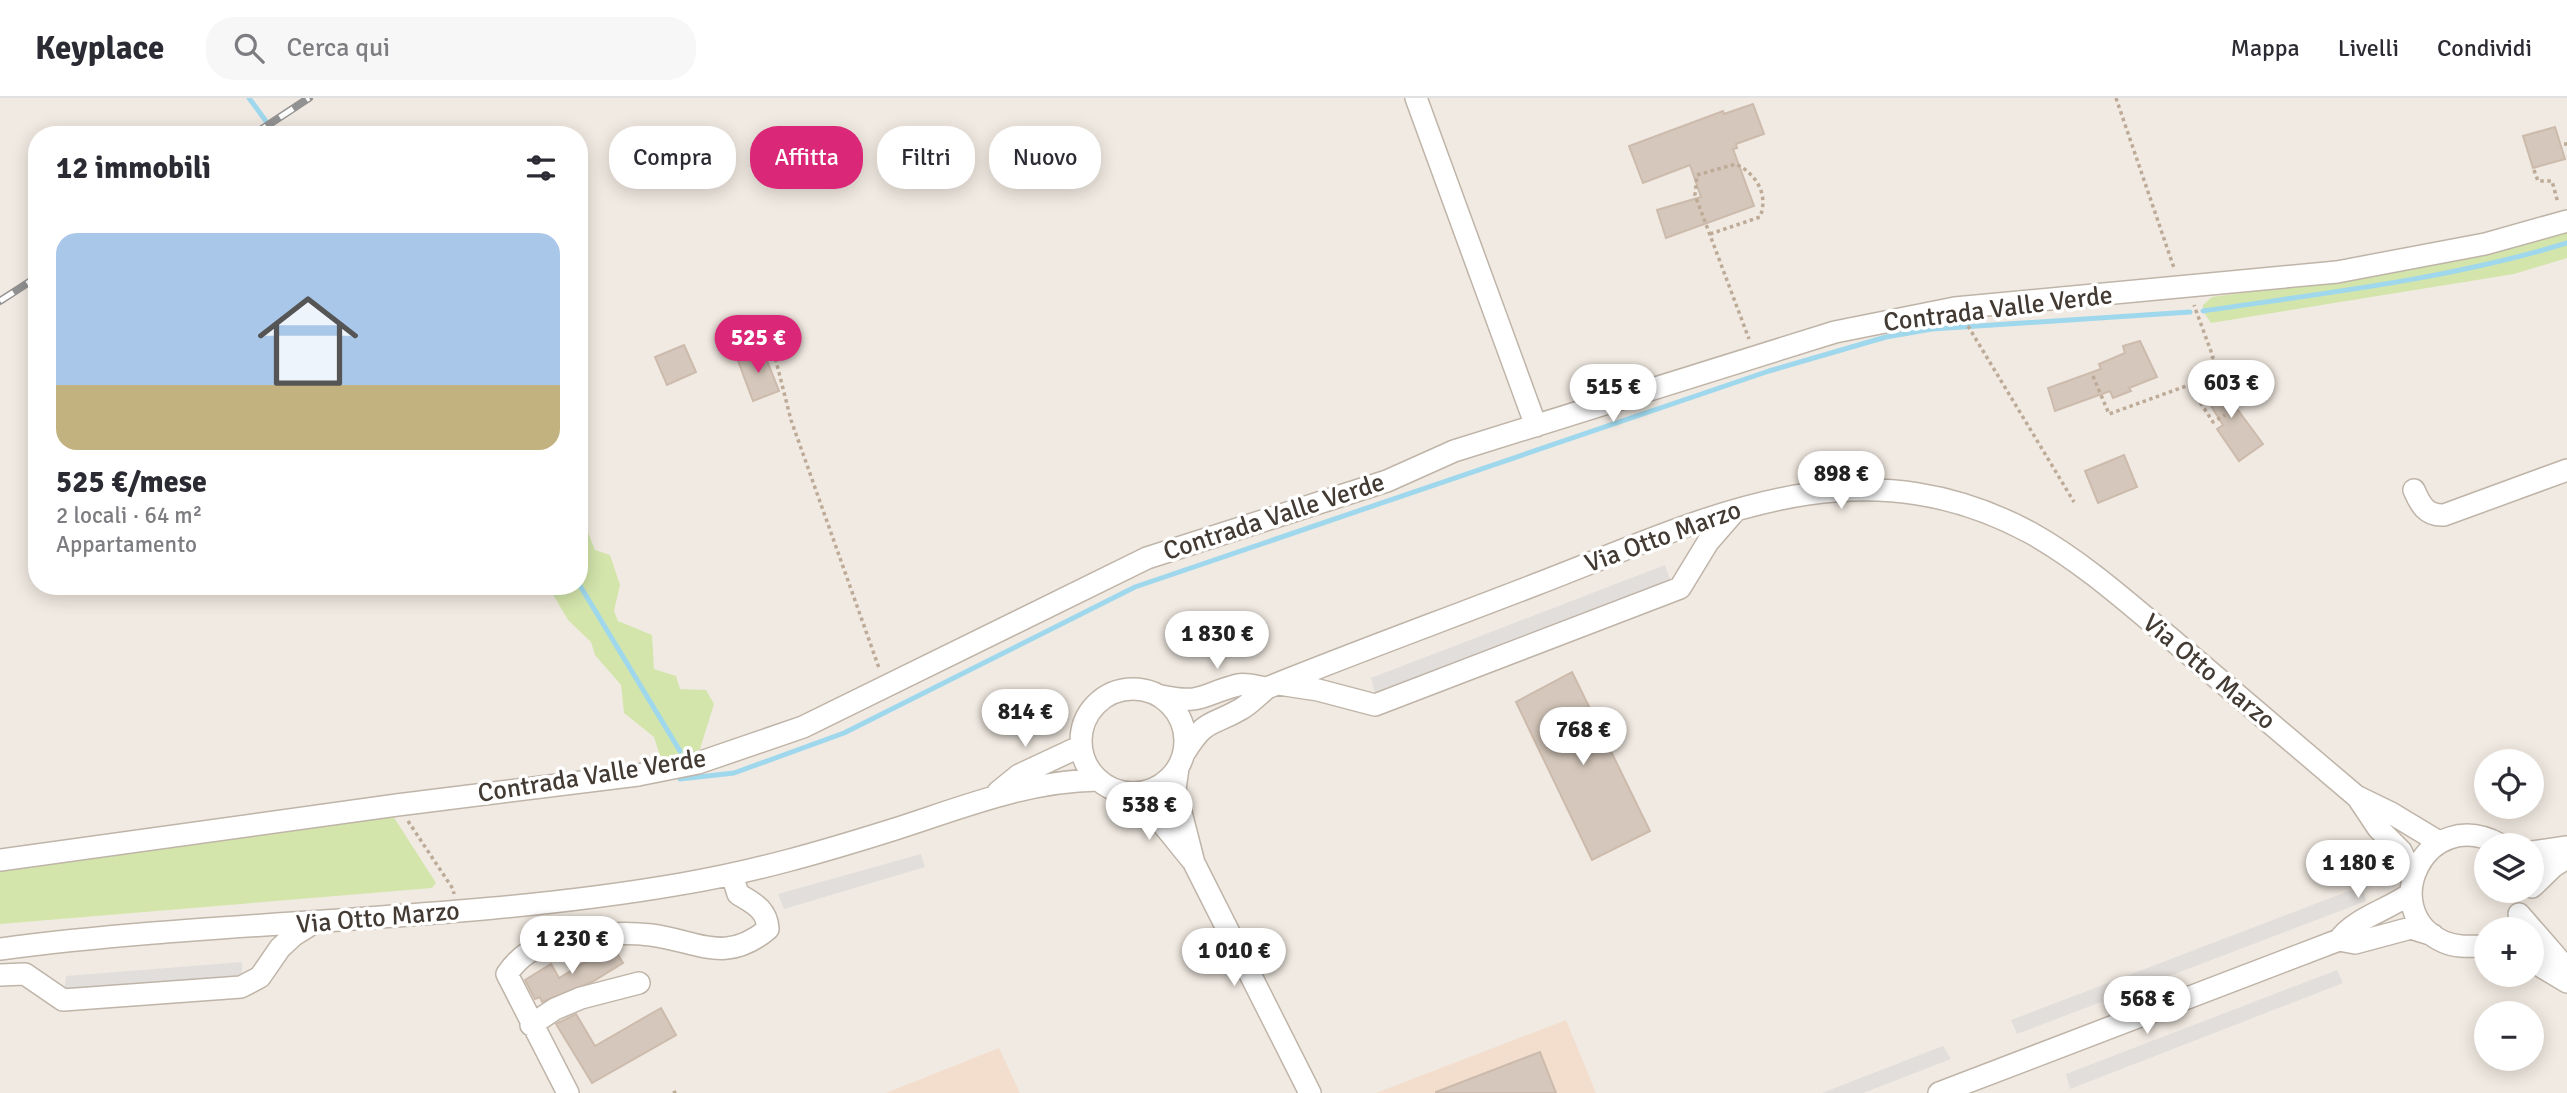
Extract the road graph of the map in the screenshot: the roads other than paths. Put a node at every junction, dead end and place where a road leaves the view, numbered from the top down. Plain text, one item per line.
1 (1416, 98) edge
2 (2566, 221) edge
3 (1536, 426) junction
4 (2567, 470) edge
5 (2414, 490) dead end
6 (1738, 509) junction
7 (1272, 686) junction
8 (1160, 696) junction
9 (1081, 746) junction
10 (1181, 760) junction
11 (1098, 780) junction
12 (1125, 793) junction
13 (994, 794) junction
14 (2356, 796) junction
15 (2474, 835) edge
16 (2439, 842) junction
17 (2567, 847) edge
18 (2544, 850) edge
19 (2567, 858) edge
20 (0, 860) edge
21 (1194, 863) junction
22 (732, 874) junction
23 (2544, 878) edge
24 (2412, 885) junction
25 (2524, 903) edge
26 (314, 923) junction
27 (2433, 935) junction
28 (2339, 940) junction
29 (2474, 946) edge
30 (0, 949) edge
31 (2544, 968) edge
32 (2567, 969) edge
33 (0, 975) edge
34 (2567, 982) edge
35 (639, 983) dead end
36 (531, 1025) junction
37 (568, 1093) edge
38 (1310, 1093) edge
39 (1939, 1093) edge

1 - 3 street
2 - 3 street, Contrada Valle Verde
3 - 20 street, Contrada Valle Verde
4 - 5 street
6 - 7 street, Via Otto Marzo
6 - 7 street
6 - 14 street, Via Otto Marzo
7 - 8 street, Via Otto Marzo
7 - 10 street, Via Otto Marzo
8 - 9 street
8 - 10 street
9 - 11 street
9 - 13 street, Via Otto Marzo
10 - 12 street
10 - 21 street
11 - 12 street
11 - 13 street, Via Otto Marzo
12 - 21 street
13 - 22 street, Via Otto Marzo
14 - 16 street, Via Otto Marzo
14 - 24 street, Via Otto Marzo
15 - 16 street
16 - 24 street
17 - 18 street
19 - 23 street
21 - 38 street
22 - 26 street, Via Otto Marzo
22 - 36 street
24 - 27 street, Via Otto Marzo
24 - 28 street
25 - 32 street
26 - 30 street, Via Otto Marzo
26 - 33 street
27 - 28 street
27 - 29 street
28 - 39 street
31 - 34 street
35 - 36 street
36 - 37 street

